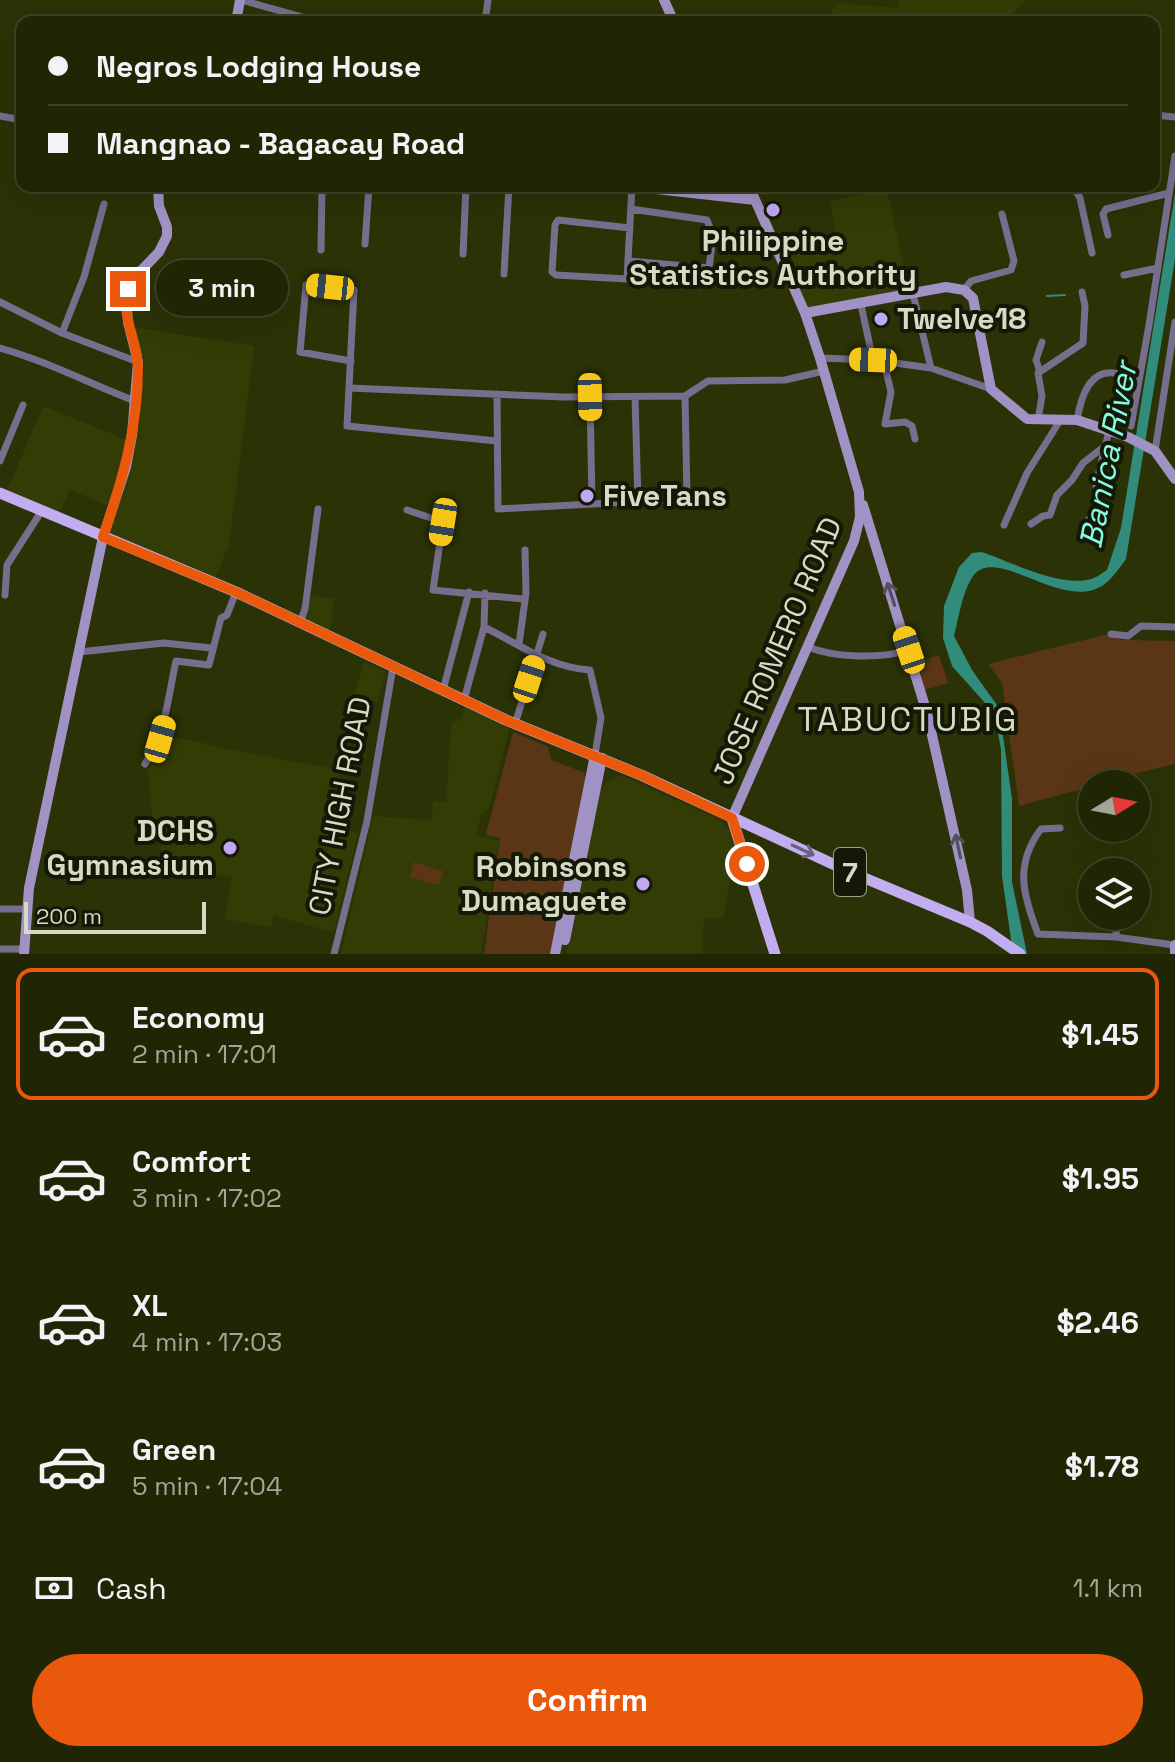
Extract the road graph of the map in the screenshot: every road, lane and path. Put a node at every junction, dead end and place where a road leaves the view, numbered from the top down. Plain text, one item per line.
1 (241, 0) edge
2 (297, 16) edge
3 (1175, 156) edge
4 (158, 192) edge
5 (322, 192) edge
6 (369, 192) edge
7 (466, 192) edge
8 (509, 192) edge
9 (631, 192) edge
10 (684, 192) edge
11 (752, 192) edge
12 (1076, 192) edge
13 (1169, 193) junction
14 (755, 200) junction
15 (104, 204) dead end
16 (631, 209) junction
17 (1002, 214) dead end
18 (630, 228) junction
19 (1108, 235) dead end
20 (713, 236) junction
21 (775, 243) junction
22 (365, 244) dead end
23 (321, 250) dead end
24 (1092, 253) dead end
25 (463, 254) dead end
26 (629, 261) junction
27 (1158, 268) junction
28 (504, 274) dead end
29 (1124, 275) dead end
30 (964, 290) junction
31 (1082, 292) dead end
32 (913, 294) junction
33 (0, 302) edge
34 (861, 305) junction
35 (805, 313) junction
36 (1175, 322) edge
37 (62, 333) junction
38 (1042, 342) dead end
39 (0, 348) edge
40 (820, 358) junction
41 (873, 360) junction
42 (351, 361) junction
43 (138, 362) junction
44 (884, 362) junction
45 (931, 368) junction
46 (824, 371) junction
47 (1040, 372) junction
48 (1139, 381) junction
49 (349, 388) junction
50 (991, 389) junction
51 (497, 394) junction
52 (685, 396) junction
53 (590, 397) junction
54 (635, 398) junction
55 (135, 401) junction
56 (23, 405) dead end
57 (1061, 419) junction
58 (1038, 420) junction
59 (1077, 420) junction
60 (1131, 426) dead end
61 (1109, 431) junction
62 (915, 439) dead end
63 (497, 441) junction
64 (1105, 446) junction
65 (1154, 451) junction
66 (0, 461) edge
67 (1175, 479) edge
68 (859, 492) junction
69 (0, 493) edge
70 (638, 501) junction
71 (592, 503) junction
72 (318, 509) dead end
73 (407, 510) dead end
74 (41, 512) junction
75 (1089, 519) dead end
76 (1031, 524) dead end
77 (1004, 525) dead end
78 (103, 537) junction
79 (525, 550) dead end
80 (236, 592) junction
81 (469, 592) junction
82 (485, 593) junction
83 (5, 595) dead end
84 (523, 599) junction
85 (300, 623) junction
86 (484, 627) junction
87 (1175, 627) edge
88 (543, 634) dead end
89 (1111, 634) dead end
90 (519, 644) junction
91 (808, 647) junction
92 (211, 648) junction
93 (909, 650) junction
94 (79, 652) junction
95 (537, 657) junction
96 (393, 667) junction
97 (443, 690) junction
98 (464, 700) junction
99 (515, 724) junction
100 (599, 757) junction
101 (145, 764) dead end
102 (732, 818) junction
103 (1060, 828) dead end
104 (0, 909) edge
105 (27, 909) junction
106 (970, 922) junction
107 (1116, 930) edge
108 (1116, 937) junction
109 (1175, 947) edge
110 (0, 949) edge
111 (24, 952) edge
112 (334, 954) edge
113 (555, 954) edge
114 (562, 954) edge
115 (775, 954) edge
116 (1020, 954) edge

1 - 2 street
3 - 13 street
4 - 43 street
5 - 23 street
6 - 22 street
7 - 25 street
8 - 28 street
9 - 16 street
10 - 14 street
11 - 14 street, JOSE ROMERO ROAD
12 - 24 street
13 - 19 street
13 - 27 street
14 - 21 street, JOSE ROMERO ROAD
15 - 37 street
16 - 18 street
16 - 20 street
17 - 30 street
18 - 26 street
18 - 26 street
20 - 21 street
20 - 26 street
21 - 35 street, JOSE ROMERO ROAD
27 - 29 street
27 - 48 street
30 - 32 street
30 - 50 street
31 - 47 street
32 - 34 street
32 - 45 street
33 - 37 street
34 - 35 street
34 - 41 street
35 - 40 street, JOSE ROMERO ROAD
36 - 65 street
37 - 43 street
38 - 47 street
39 - 55 street
40 - 41 street
40 - 46 street, JOSE ROMERO ROAD
41 - 44 street
42 - 42 street
42 - 49 street
43 - 55 street
44 - 45 street
44 - 62 street
45 - 50 street
46 - 52 street
46 - 68 street, JOSE ROMERO ROAD
47 - 58 street
48 - 59 street
48 - 60 street
49 - 51 street
49 - 63 street
50 - 58 street
51 - 53 street
51 - 63 street
52 - 54 street
52 - 70 street
53 - 54 street
53 - 71 street
54 - 70 street
55 - 78 street
56 - 66 street
57 - 58 street
57 - 59 street
57 - 77 street
59 - 61 street
61 - 64 street
61 - 65 street
63 - 71 street
64 - 75 street
64 - 76 street
65 - 67 street
68 - 91 street, JOSE ROMERO ROAD
93 -> 68 street
69 - 74 main road, 7
70 - 71 street
72 - 85 street
73 - 81 street
74 - 78 main road, 7
74 - 83 street
78 - 80 main road, 7
78 - 94 street
79 - 84 street
80 - 85 main road, 7
80 - 92 street
81 - 82 street
81 - 97 street
82 - 84 street
82 - 86 street
84 - 90 street
85 - 96 main road, 7
86 - 90 street
86 - 98 street
87 - 89 street
88 - 95 street
90 - 95 street
91 - 93 street
91 - 102 street, JOSE ROMERO ROAD
92 - 94 street
92 - 101 street
106 -> 93 street
94 - 105 street
95 - 99 street
95 - 100 street
96 - 97 main road, 7
96 - 112 street, CITY HIGH ROAD
97 - 98 main road, 7
98 - 99 main road, 7
99 - 100 main road, 7
100 - 102 main road, 7
100 - 113 street
100 - 114 street
102 -> 106 main road, 7
102 - 115 main road
103 - 108 street
104 - 105 street
105 - 111 street
106 - 116 main road, 7
107 - 108 street
108 - 109 street
110 - 111 street

